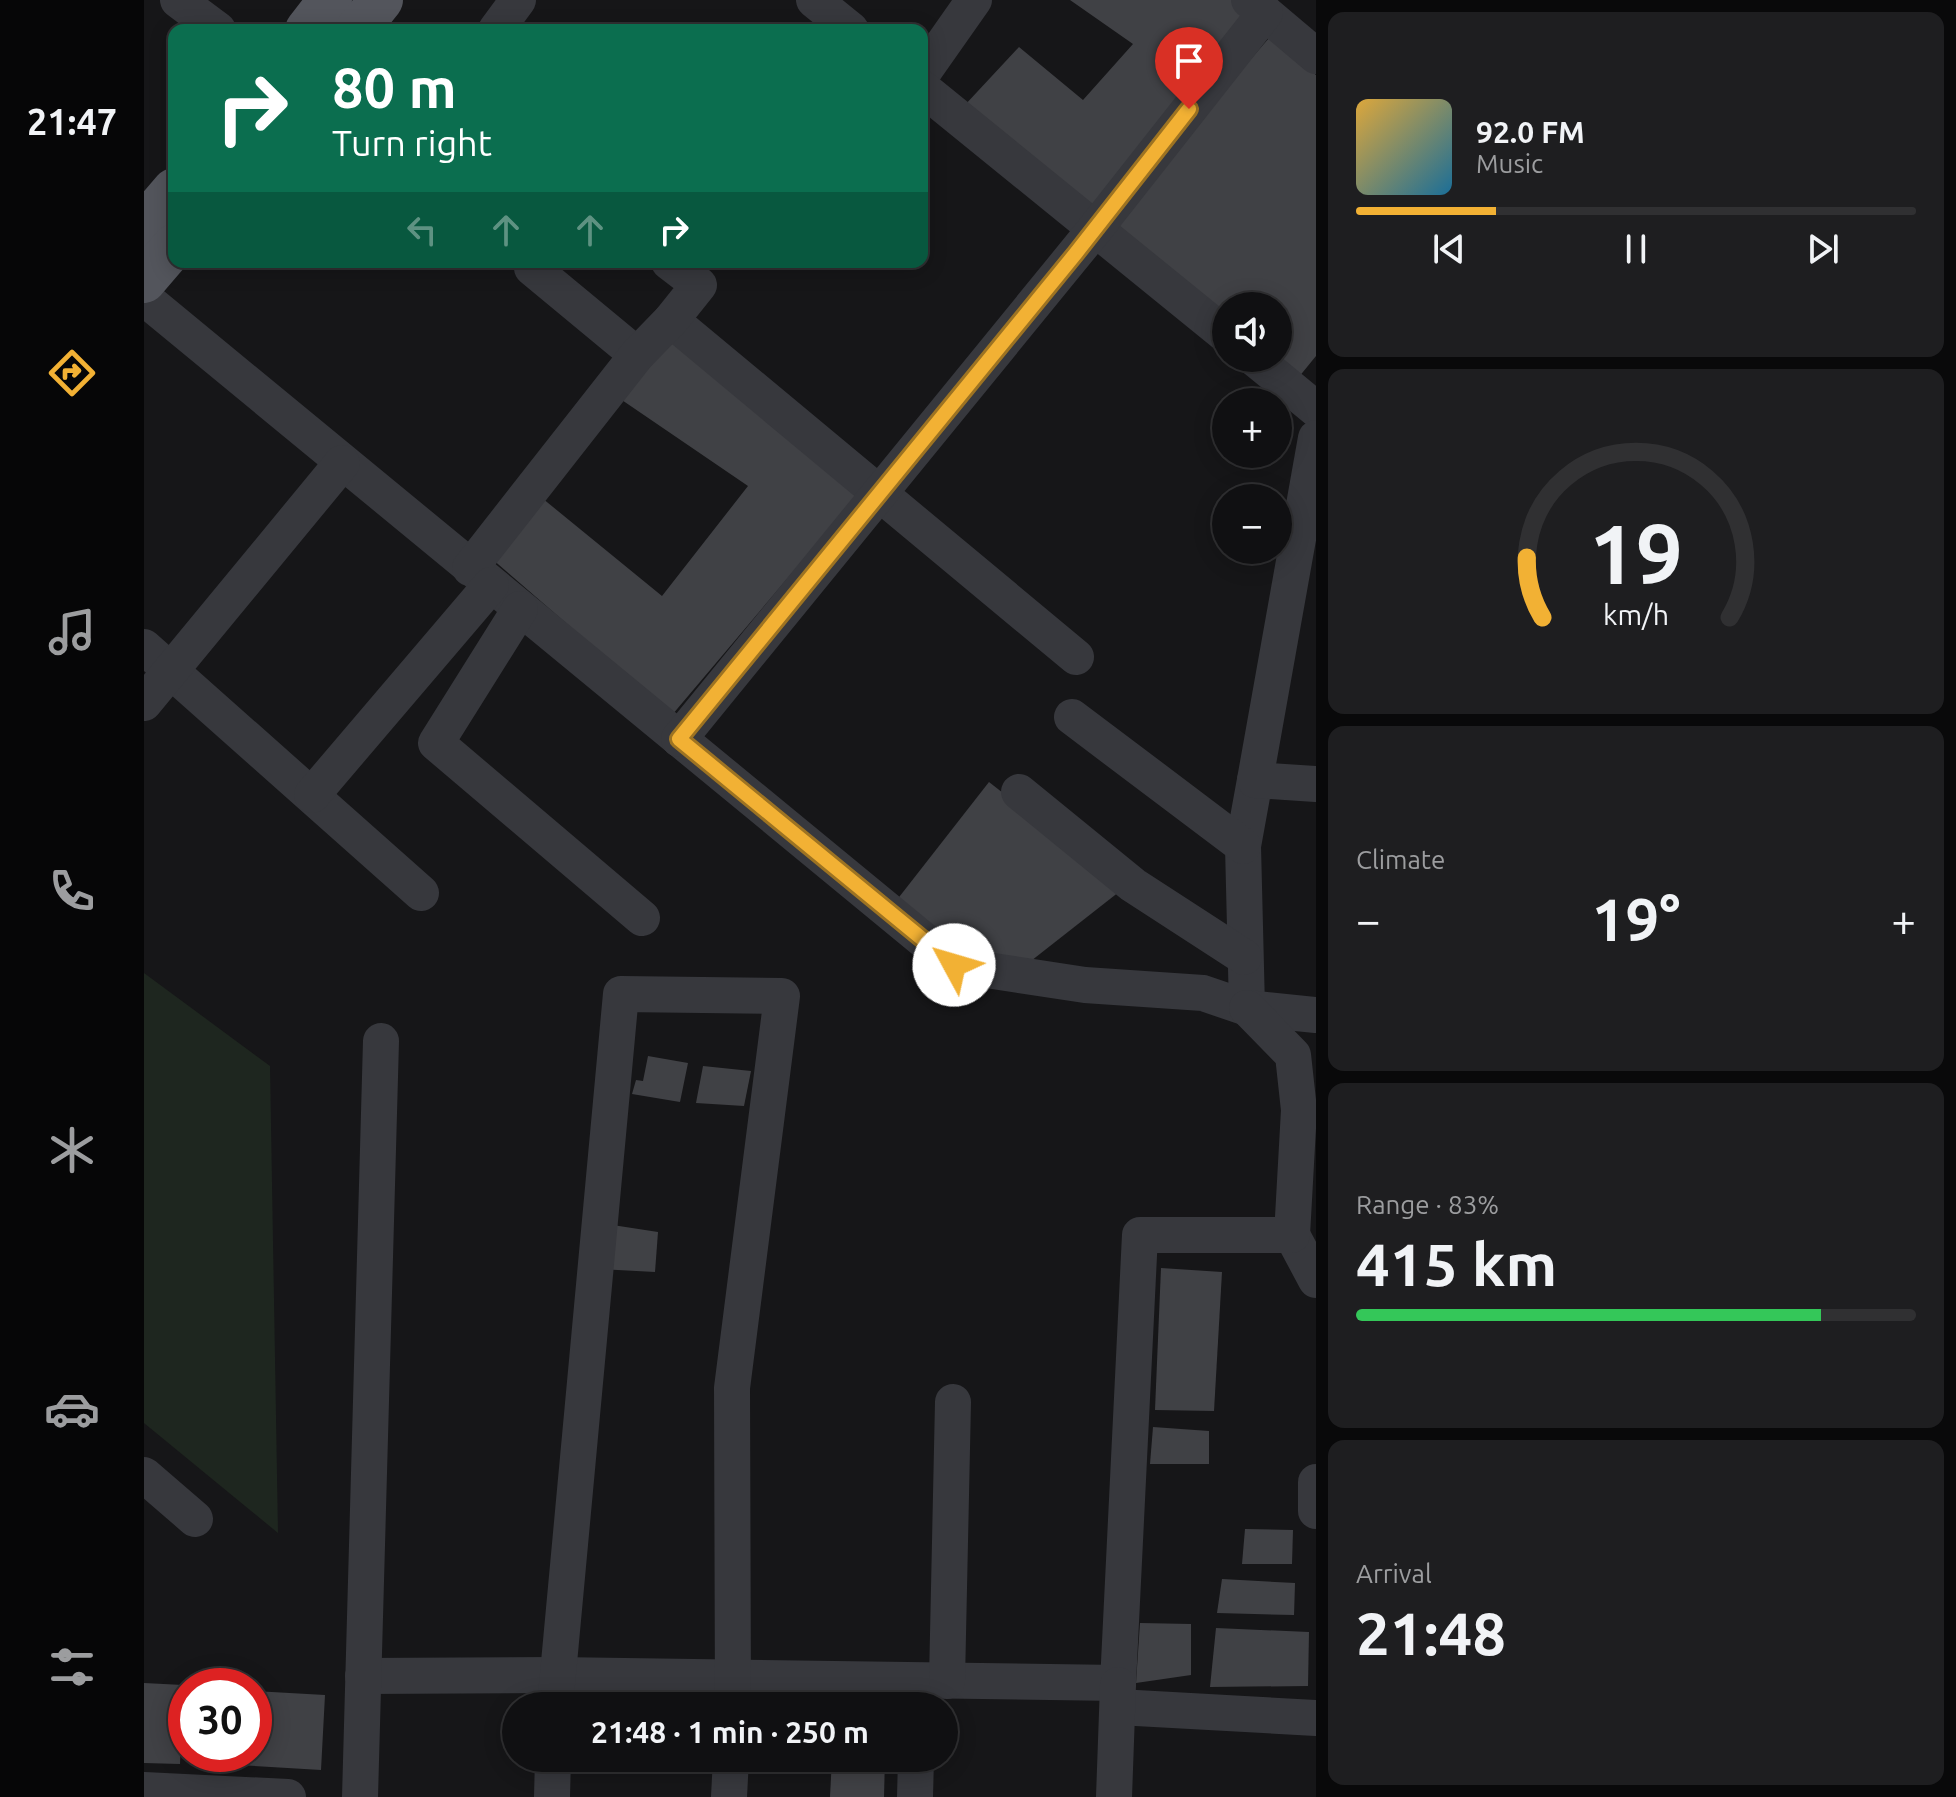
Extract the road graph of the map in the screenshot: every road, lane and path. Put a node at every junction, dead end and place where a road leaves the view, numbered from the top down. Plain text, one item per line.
1 (178, 0) edge
2 (330, 0) edge
3 (381, 0) edge
4 (518, 0) edge
5 (814, 0) edge
6 (974, 0) edge
7 (1257, 6) edge
8 (210, 24) edge
9 (312, 24) edge
10 (362, 24) edge
11 (500, 24) edge
12 (844, 24) edge
13 (1316, 56) edge
14 (928, 65) edge
15 (928, 93) edge
16 (168, 197) edge
17 (144, 225) edge
18 (1095, 229) junction
19 (168, 253) edge
20 (532, 268) edge
21 (677, 268) edge
22 (144, 281) edge
23 (144, 298) edge
24 (671, 320) junction
25 (1212, 324) edge
26 (637, 355) junction
27 (1271, 372) edge
28 (1316, 409) edge
29 (1316, 438) edge
30 (342, 463) junction
31 (880, 492) junction
32 (480, 576) junction
33 (520, 609) junction
34 (144, 647) edge
35 (1076, 657) dead end
36 (171, 670) junction
37 (144, 703) edge
38 (1072, 717) dead end
39 (679, 739) junction
40 (1255, 780) junction
41 (1316, 784) edge
42 (1019, 792) dead end
43 (312, 795) junction
44 (1243, 846) junction
45 (421, 893) dead end
46 (642, 918) dead end
47 (1244, 957) junction
48 (1247, 1008) junction
49 (1316, 1015) edge
50 (381, 1041) dead end
51 (1304, 1236) edge
52 (1316, 1280) edge
53 (953, 1402) dead end
54 (144, 1475) edge
55 (1316, 1482) edge
56 (1316, 1511) edge
57 (195, 1519) dead end
58 (363, 1676) junction
59 (927, 1689) edge
60 (555, 1690) edge
61 (734, 1692) edge
62 (1118, 1695) junction
63 (1316, 1718) edge
64 (553, 1772) edge
65 (730, 1772) edge
66 (916, 1772) edge
67 (161, 1793) edge
68 (288, 1797) edge
69 (360, 1797) edge
70 (552, 1797) edge
71 (729, 1797) edge
72 (915, 1797) edge
73 (1114, 1797) edge

1 - 8 street
2 - 9 main road
3 - 10 main road
4 - 11 street
5 - 12 street
6 - 14 street
7 - 13 street
7 - 18 street
15 - 18 street
16 - 17 main road
18 - 25 street
18 - 31 street
19 - 22 main road
20 - 26 street
21 - 24 street
23 - 30 street
24 - 26 street
24 - 31 street
26 - 32 street
27 - 28 street
29 - 40 street
30 - 32 street
30 - 36 street
31 - 35 street
31 - 39 street
32 - 33 street
32 - 43 street
33 - 39 street
33 - 46 street
34 - 36 street
36 - 37 street
36 - 43 street
38 - 44 street
39 - 48 street
40 - 41 street
40 - 44 street
42 - 47 street
43 - 45 street
44 - 47 street
47 - 48 street
48 - 49 street
48 - 51 street
50 - 58 street
51 - 52 street
51 - 62 street
53 - 59 street
54 - 57 street
55 - 56 street
58 - 60 street
58 - 69 street
59 - 61 street
59 - 62 street
60 - 61 street
60 - 61 street
62 - 63 street
62 - 73 street
64 - 70 street
65 - 71 street
66 - 72 street
67 - 68 street

